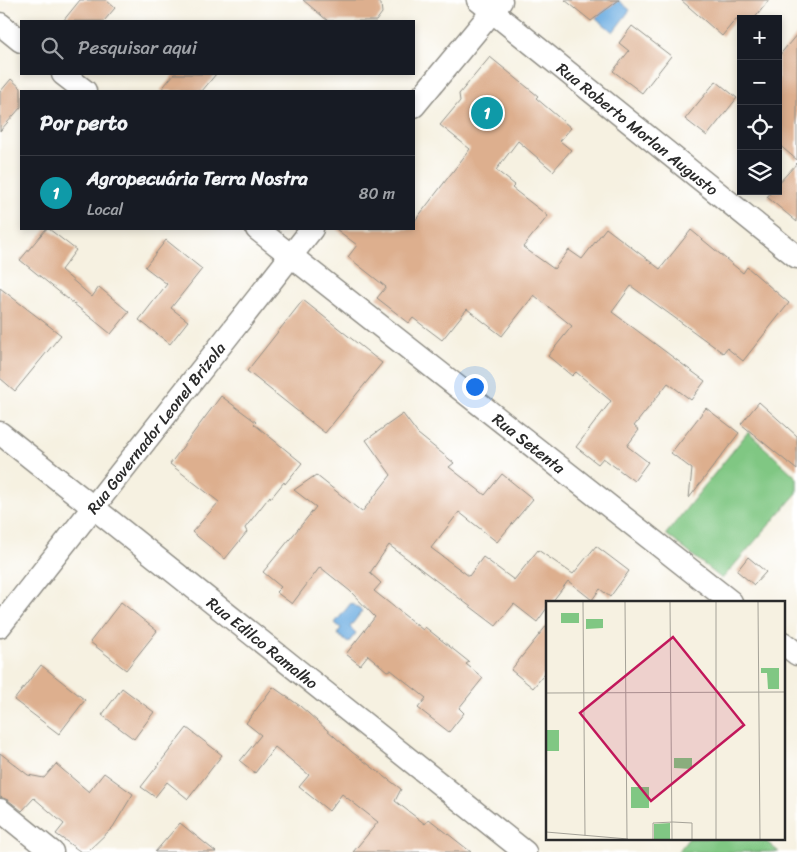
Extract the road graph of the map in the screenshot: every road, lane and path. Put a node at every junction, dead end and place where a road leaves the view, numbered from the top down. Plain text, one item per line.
1 (490, 4) edge
2 (0, 24) edge
3 (20, 40) edge
4 (64, 75) edge
5 (84, 90) edge
6 (415, 105) edge
7 (259, 230) edge
8 (311, 230) edge
9 (291, 255) junction
10 (797, 257) edge
11 (0, 433) edge
12 (92, 508) junction
13 (730, 601) edge
14 (0, 626) edge
15 (784, 644) edge
16 (797, 654) edge
17 (0, 810) edge
18 (52, 852) edge
19 (525, 852) edge

1 - 6 street
1 - 10 street, Rua Roberto Morlan Augusto
2 - 3 street
4 - 5 street
7 - 9 street, Rua Setenta
8 - 9 street, Rua Governador Leonel Brizola
9 - 12 street, Rua Governador Leonel Brizola
9 - 13 street, Rua Setenta
11 - 12 street, Rua Edilco Ramalho
12 - 14 street, Rua Governador Leonel Brizola
12 - 19 street, Rua Edilco Ramalho
15 - 16 street
17 - 18 street

